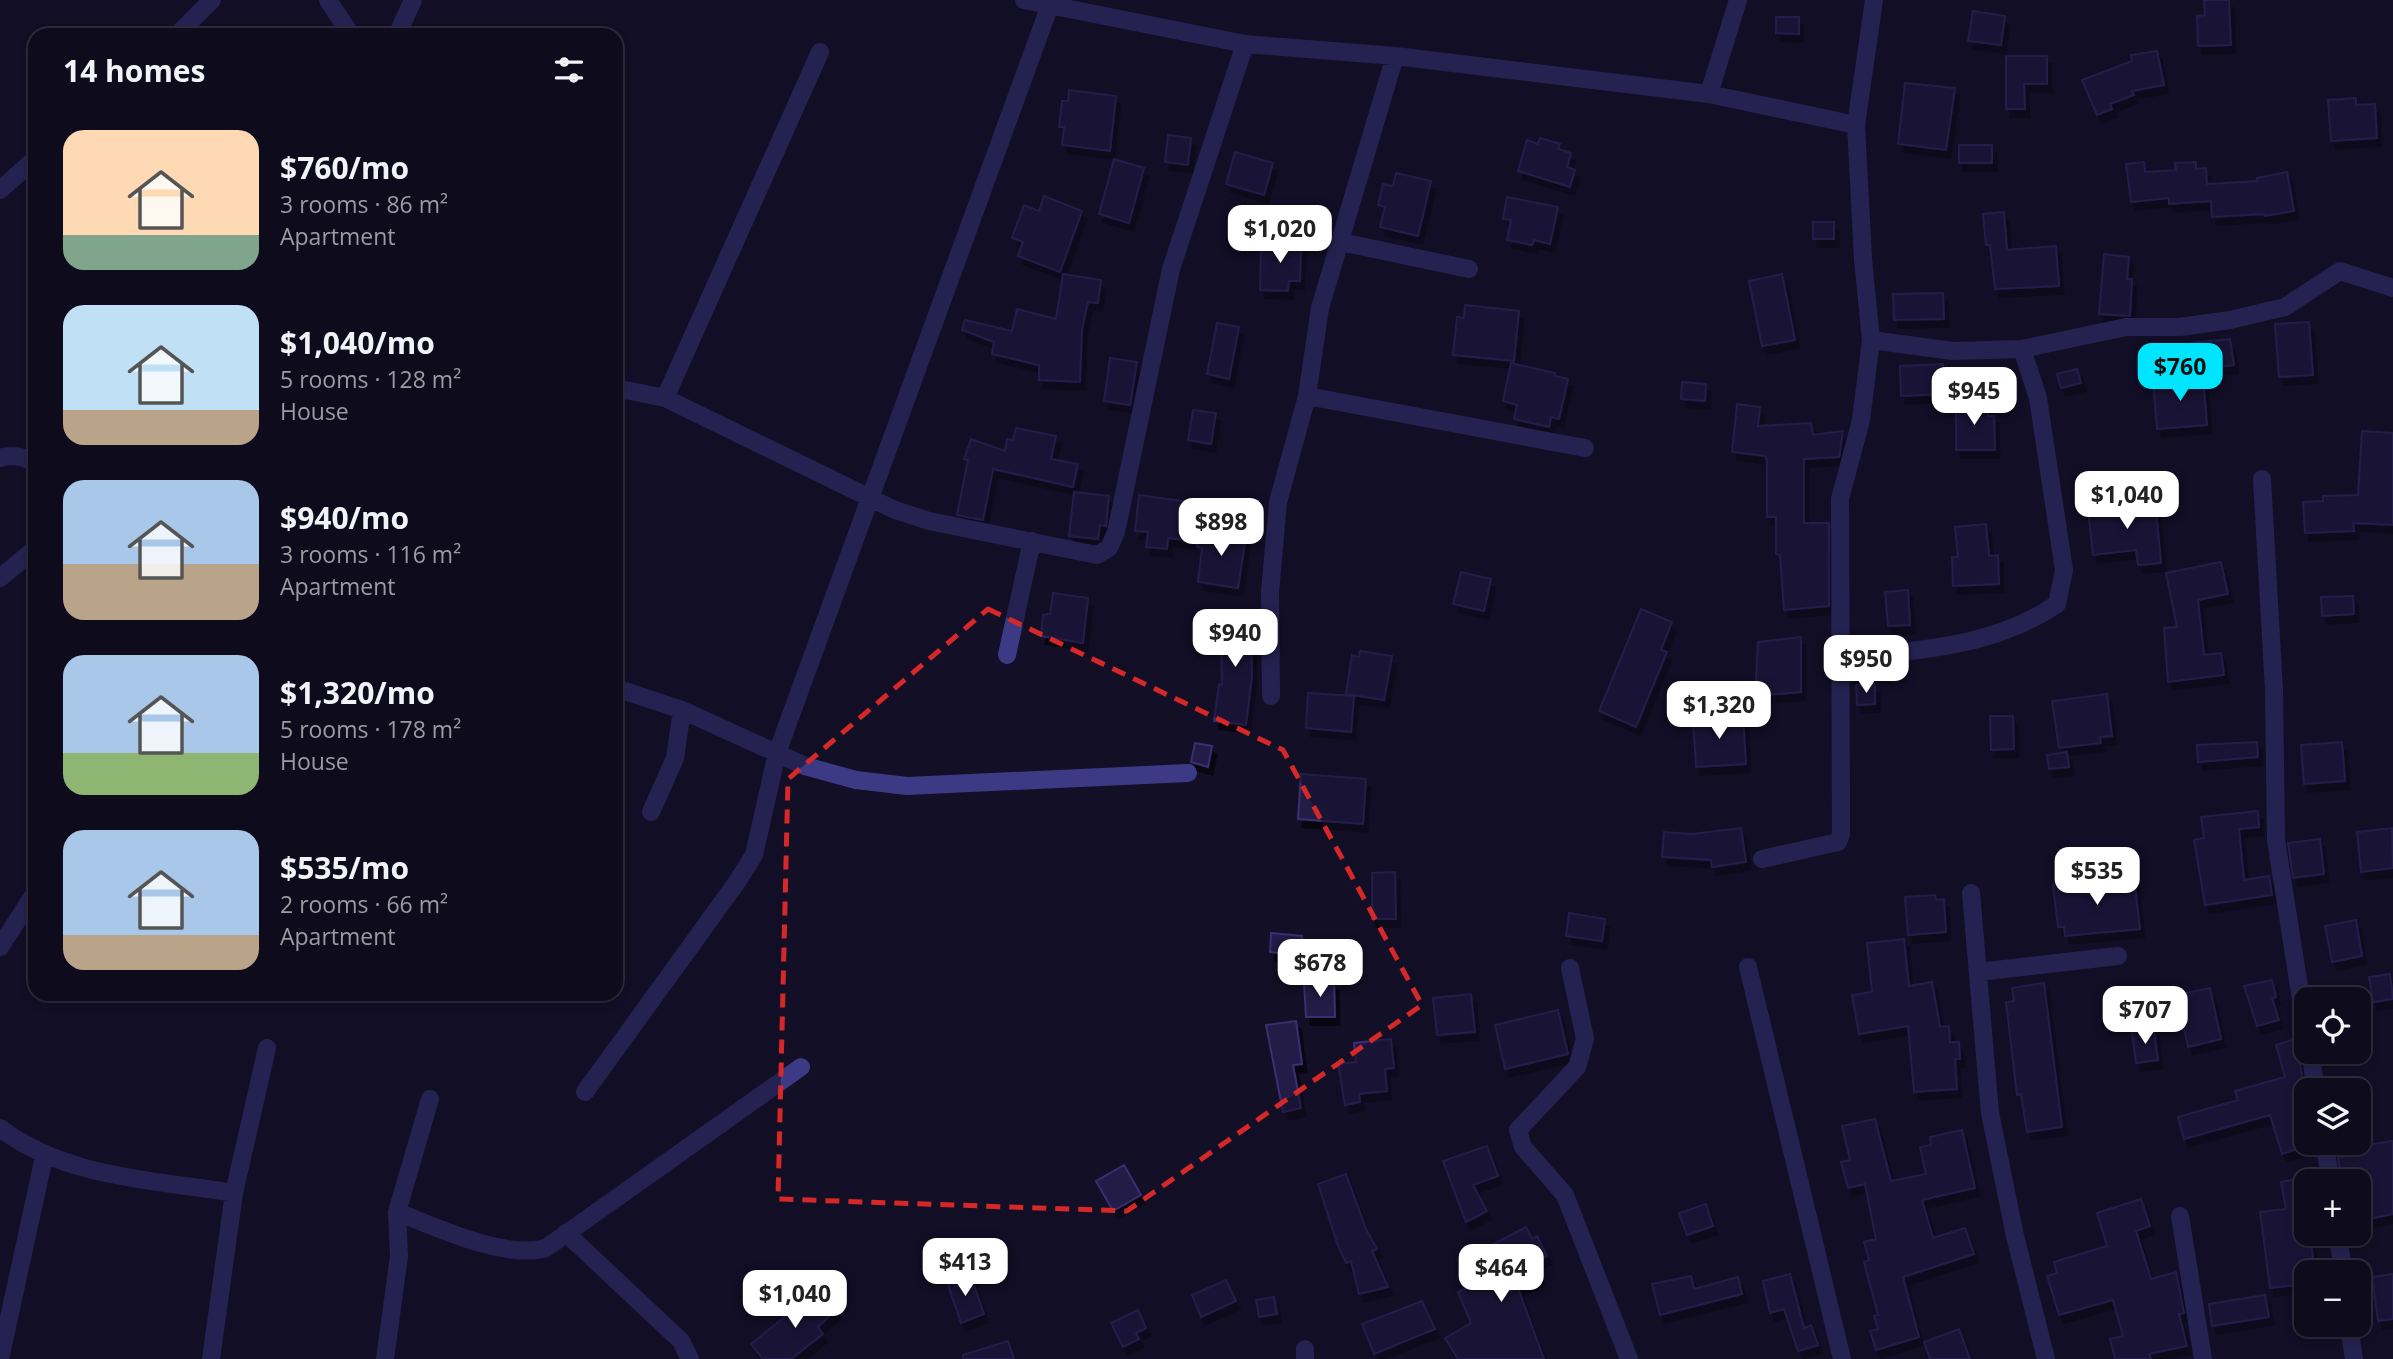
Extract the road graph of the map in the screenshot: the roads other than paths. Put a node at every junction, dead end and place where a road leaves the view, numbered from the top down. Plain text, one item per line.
1 (212, 0) edge
2 (328, 0) edge
3 (413, 0) edge
4 (1024, 0) edge
5 (1738, 0) edge
6 (1874, 0) edge
7 (1050, 5) junction
8 (184, 28) edge
9 (346, 28) edge
10 (400, 28) edge
11 (1245, 44) junction
12 (821, 52) dead end
13 (1395, 56) junction
14 (1709, 94) junction
15 (1856, 125) junction
16 (28, 165) edge
17 (0, 190) edge
18 (1341, 242) junction
19 (1469, 269) dead end
20 (2393, 288) edge
21 (1871, 340) junction
22 (2022, 349) junction
23 (623, 391) edge
24 (1307, 396) junction
25 (665, 398) junction
26 (1585, 448) dead end
27 (0, 458) edge
28 (28, 459) edge
29 (2262, 478) dead end
30 (870, 497) junction
31 (1032, 541) junction
32 (28, 556) edge
33 (0, 578) edge
34 (1007, 655) dead end
35 (1842, 659) junction
36 (623, 690) edge
37 (1270, 696) dead end
38 (682, 710) junction
39 (778, 753) junction
40 (1188, 773) dead end
41 (651, 812) dead end
42 (1762, 859) dead end
43 (1971, 893) dead end
44 (28, 904) edge
45 (0, 947) edge
46 (2119, 956) dead end
47 (1748, 967) dead end
48 (1570, 968) dead end
49 (1978, 972) junction
50 (2299, 987) edge
51 (267, 1048) dead end
52 (801, 1068) dead end
53 (585, 1093) dead end
54 (430, 1099) dead end
55 (0, 1128) edge
56 (44, 1157) junction
57 (234, 1194) junction
58 (397, 1212) junction
59 (2180, 1216) dead end
60 (566, 1233) junction
61 (2351, 1337) edge
62 (0, 1359) edge
63 (211, 1359) edge
64 (385, 1359) edge
65 (690, 1359) edge
66 (1629, 1359) edge
67 (1842, 1359) edge
68 (2046, 1359) edge
69 (2203, 1359) edge
70 (2354, 1359) edge

1 - 8 street
2 - 9 street
3 - 10 street
4 - 7 street
5 - 14 street
6 - 15 street
7 - 11 street
7 - 30 street
11 - 13 street
11 - 31 street
12 - 25 street
13 - 14 street
13 - 18 street
14 - 15 street
15 - 21 street
16 - 17 street
18 - 19 street
18 - 24 street
20 - 22 street
21 - 22 street
21 - 35 street
22 - 35 street
23 - 25 street
24 - 26 street
24 - 37 street
25 - 30 street
27 - 28 street
29 - 50 street
30 - 31 street
30 - 39 street
31 - 34 street
32 - 33 street
35 - 42 street
36 - 38 street
38 - 39 street
38 - 41 street
39 - 40 street
39 - 53 street
43 - 49 street
44 - 45 street
46 - 49 street
47 - 67 street
48 - 66 street
49 - 68 street
51 - 57 street
52 - 60 street
54 - 58 street
55 - 56 street
56 - 57 street
56 - 62 street
57 - 63 street
58 - 60 street
58 - 64 street
59 - 69 street
60 - 65 street
61 - 70 street

